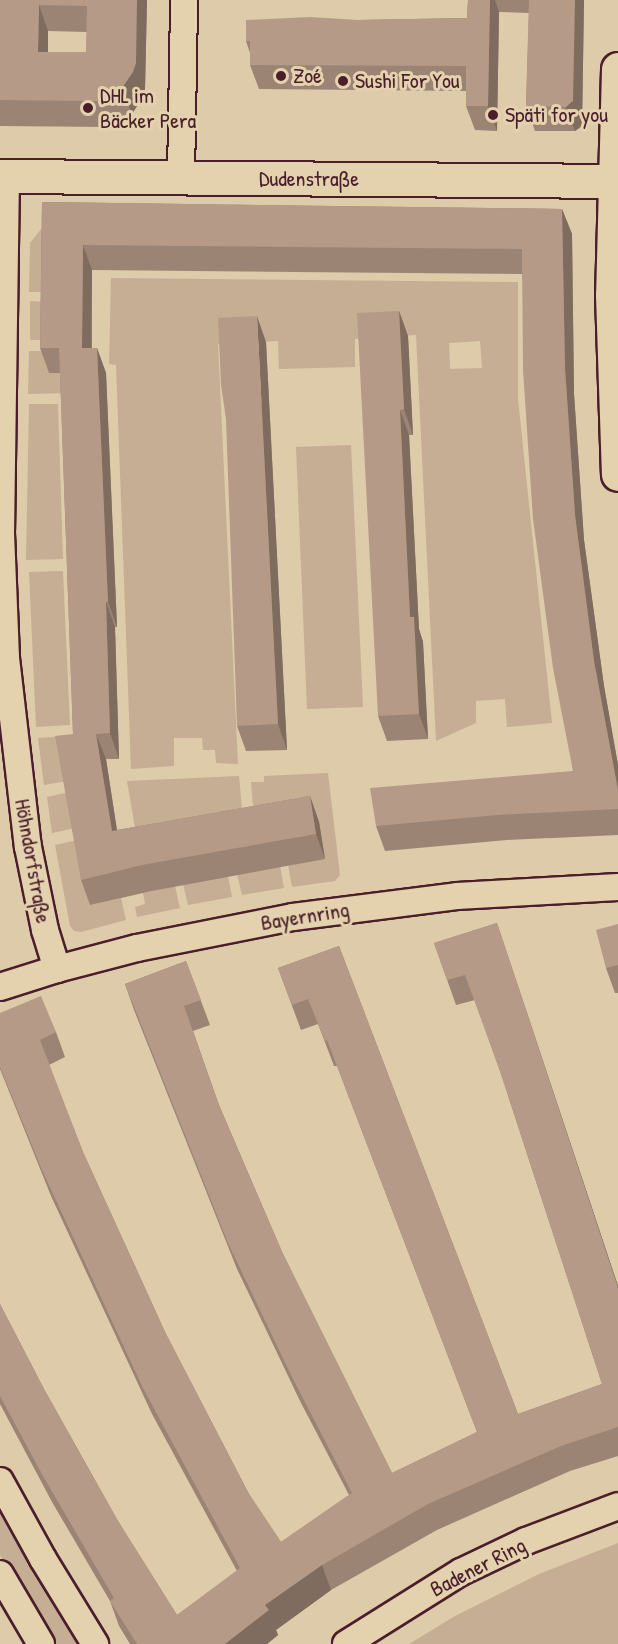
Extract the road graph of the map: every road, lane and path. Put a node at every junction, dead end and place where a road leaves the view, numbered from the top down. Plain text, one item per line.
1 (184, 0) edge
2 (618, 69) edge
3 (3, 176) edge
4 (181, 177) junction
5 (616, 181) edge
6 (617, 430) edge
7 (618, 474) edge
8 (618, 887) edge
9 (57, 969) junction
10 (0, 987) edge
11 (0, 1481) edge
12 (618, 1506) edge
13 (0, 1574) edge
14 (41, 1644) edge
15 (95, 1644) edge
16 (346, 1644) edge

1 - 4 street
2 - 5 main road
3 - 4 main road, Dudenstraße
3 - 9 street, Höhndorfstraße
4 - 5 main road, Dudenstraße
5 - 6 main road
6 - 7 main road
8 - 9 street, Bayernring
9 - 10 street, Bayernring
11 - 15 street
12 - 16 street, Badener Ring
13 - 14 street

